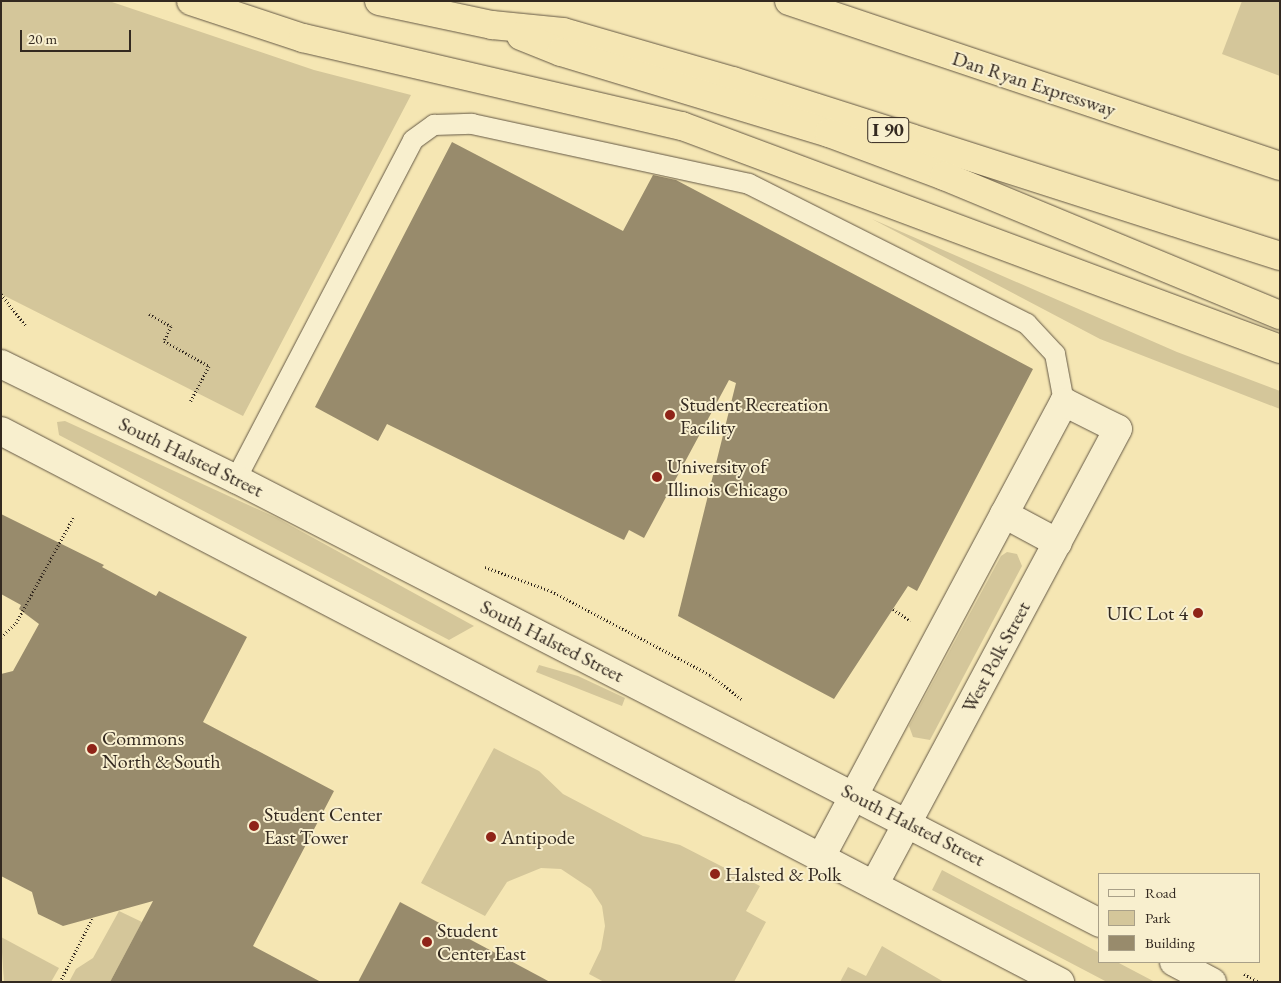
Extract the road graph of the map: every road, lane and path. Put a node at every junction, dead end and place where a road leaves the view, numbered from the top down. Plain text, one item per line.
1 (191, 1) edge
2 (379, 1) edge
3 (789, 1) edge
4 (492, 25) junction
5 (1280, 166) edge
6 (1280, 256) edge
7 (1, 294) edge
8 (149, 314) dead end
9 (1280, 315) edge
10 (26, 326) dead end
11 (1280, 348) edge
12 (1, 364) edge
13 (190, 402) dead end
14 (1064, 402) junction
15 (1, 431) edge
16 (236, 479) junction
17 (1004, 514) junction
18 (74, 516) dead end
19 (1058, 542) junction
20 (892, 609) dead end
21 (912, 623) dead end
22 (1, 637) edge
23 (854, 794) junction
24 (909, 822) junction
25 (821, 856) junction
26 (874, 884) junction
27 (92, 918) dead end
28 (1098, 922) edge
29 (1176, 963) edge
30 (60, 982) edge
31 (1060, 982) edge
32 (1212, 982) edge

1 - 11 highway
2 - 4 highway, I 90
3 - 5 highway, Dan Ryan Expressway
4 - 6 highway, I 90
4 - 9 highway
7 - 10 path
8 - 13 path
12 - 16 main road, South Halsted Street
14 - 16 lane
14 - 17 main road
14 - 19 main road, West Polk Street
15 - 25 main road
16 - 23 main road, South Halsted Street
17 - 19 main road
17 - 23 main road
18 - 22 path
19 - 24 main road, West Polk Street
20 - 21 path
23 - 24 main road, South Halsted Street
23 - 25 main road
24 - 26 main road, West Polk Street
24 - 28 main road, South Halsted Street
25 - 26 main road
26 - 31 main road
27 - 30 path
29 - 32 main road

